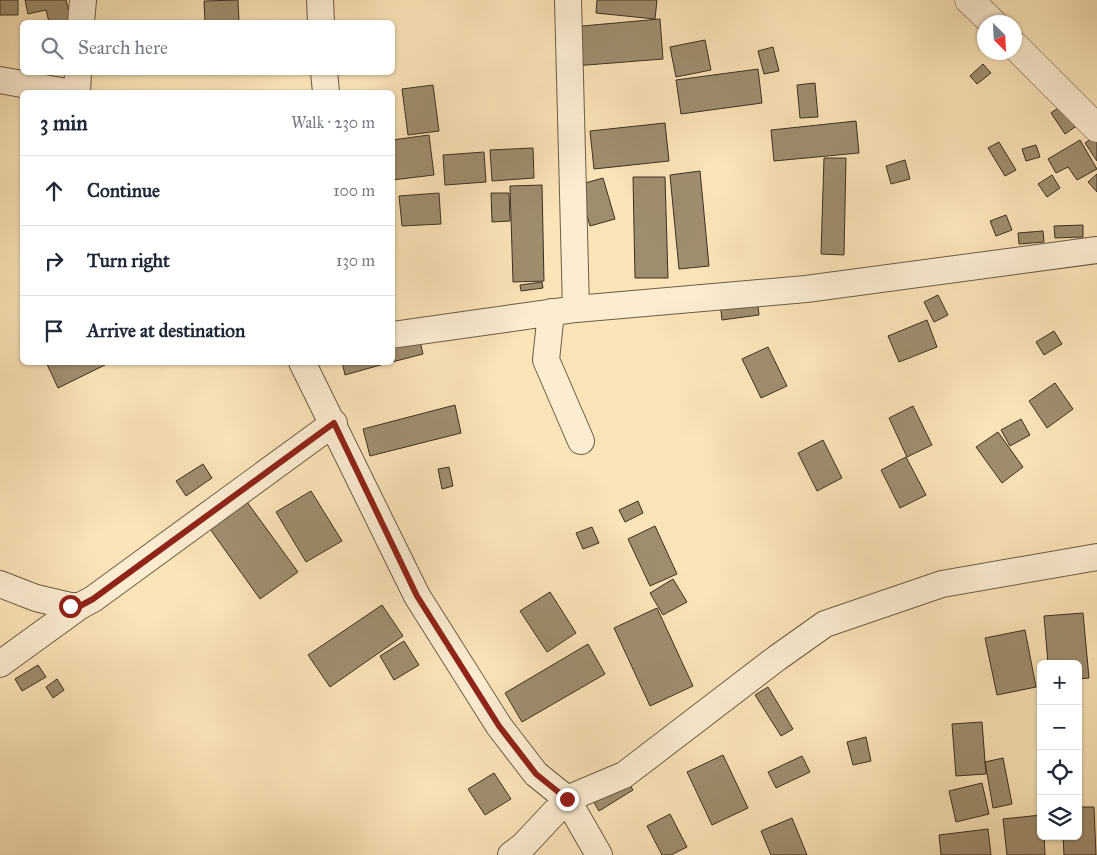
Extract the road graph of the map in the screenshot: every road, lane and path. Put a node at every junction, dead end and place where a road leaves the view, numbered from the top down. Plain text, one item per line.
1 (83, 0) edge
2 (320, 0) edge
3 (568, 0) edge
4 (969, 0) edge
5 (985, 15) edge
6 (81, 20) edge
7 (321, 20) edge
8 (1022, 53) edge
9 (78, 75) edge
10 (324, 75) edge
11 (0, 80) edge
12 (55, 90) edge
13 (77, 90) edge
14 (326, 90) edge
15 (1097, 128) edge
16 (1097, 250) edge
17 (563, 311) junction
18 (395, 335) edge
19 (304, 365) edge
20 (334, 423) junction
21 (580, 441) dead end
22 (1097, 557) edge
23 (0, 584) edge
24 (80, 606) junction
25 (0, 664) edge
26 (567, 799) junction
27 (511, 855) edge
28 (599, 855) edge

1 - 6 street
2 - 7 street
3 - 17 street
4 - 5 street
8 - 15 street
9 - 13 street
10 - 14 street
11 - 12 street
16 - 17 street
17 - 18 street
17 - 21 street
19 - 20 street
20 - 24 street
20 - 26 street
22 - 26 street
23 - 24 street
24 - 25 street
26 - 27 street
26 - 28 street

